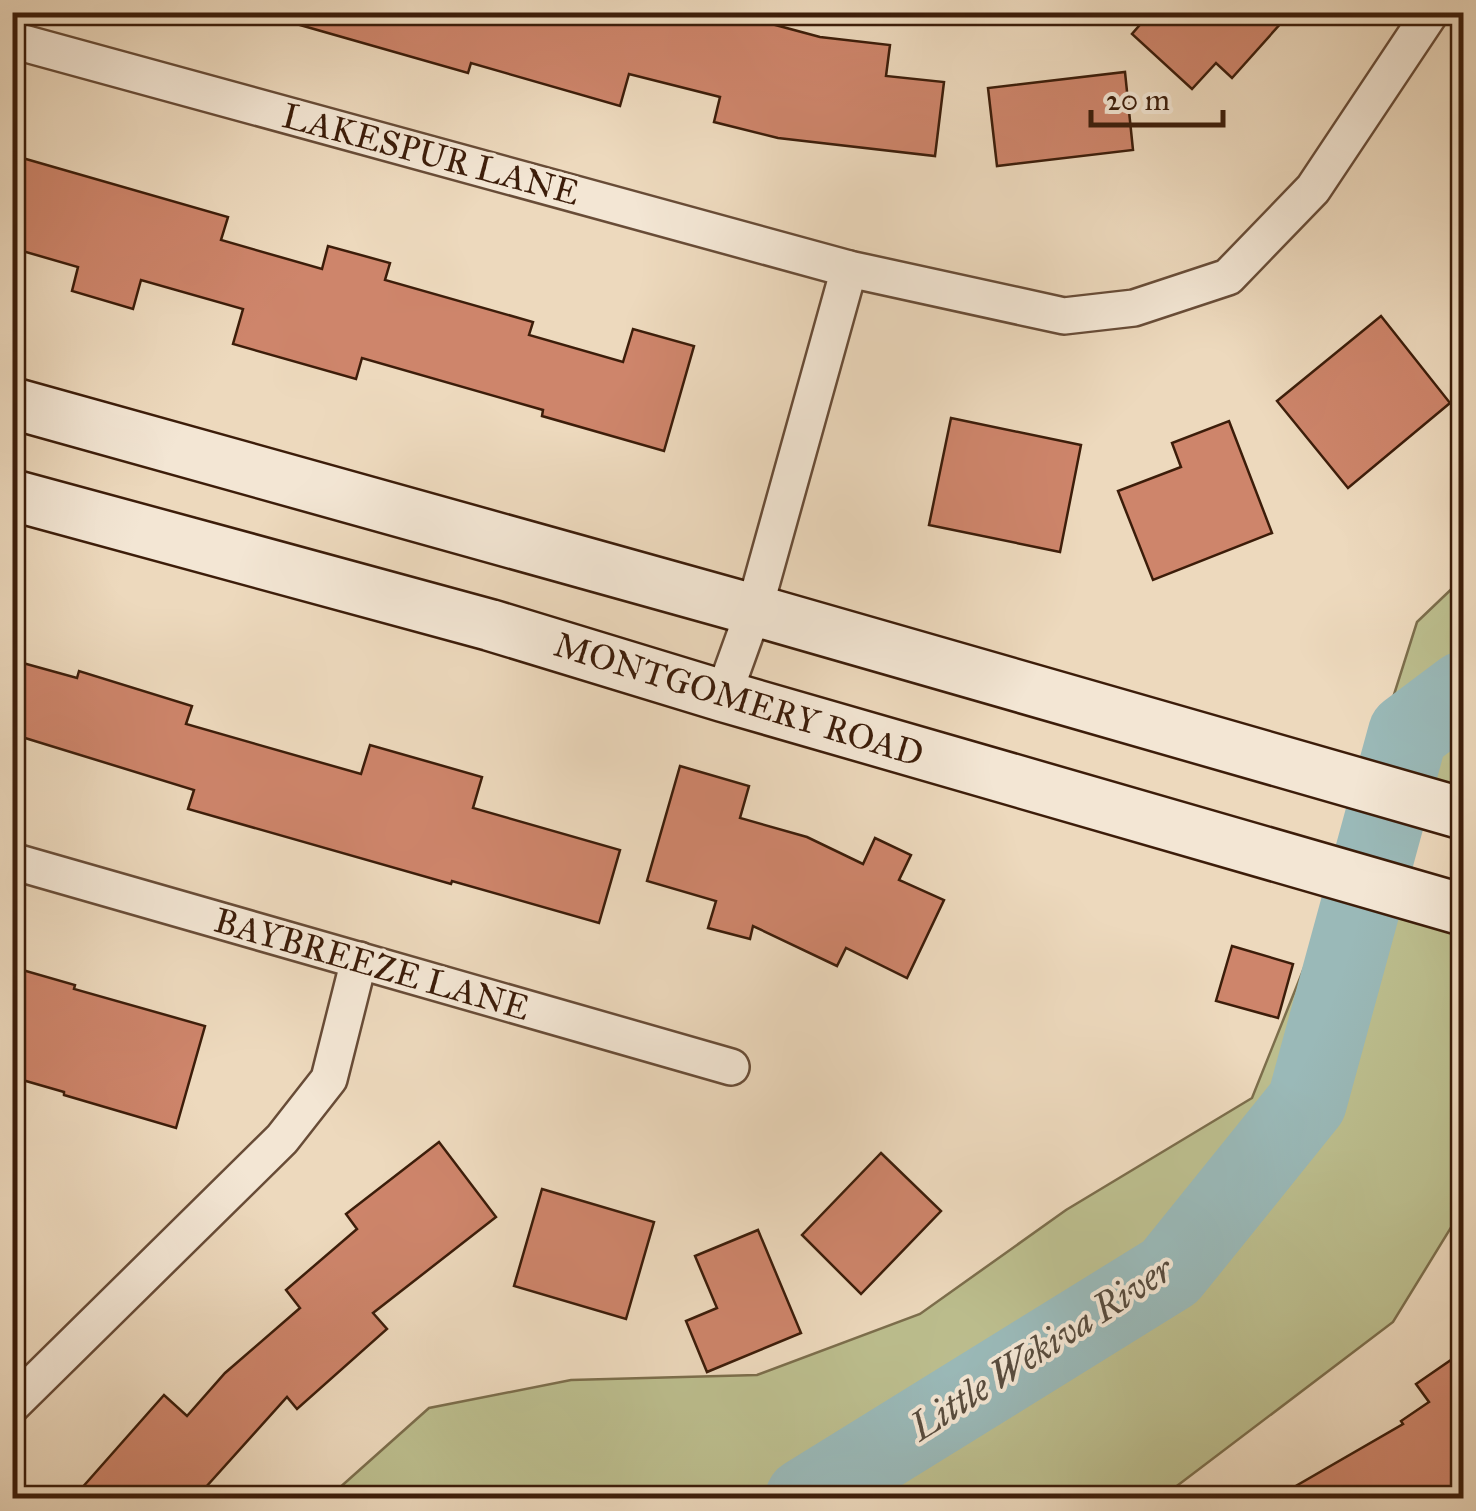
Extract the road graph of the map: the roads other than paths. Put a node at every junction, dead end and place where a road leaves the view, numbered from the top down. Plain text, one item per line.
1 (1431, 12) edge
2 (12, 40) edge
3 (849, 269) junction
4 (12, 402) edge
5 (12, 495) edge
6 (754, 610) junction
7 (724, 696) junction
8 (1464, 814) edge
9 (12, 861) edge
10 (1464, 910) edge
11 (359, 960) junction
12 (731, 1067) dead end
13 (12, 1405) edge

1 - 3 street, LAKESPUR LANE
2 - 3 street, LAKESPUR LANE
3 - 6 street
4 - 6 main road
5 - 7 main road, MONTGOMERY ROAD
6 - 7 street
6 - 8 main road
7 - 10 main road, MONTGOMERY ROAD
9 - 11 street, BAYBREEZE LANE
11 - 12 street, BAYBREEZE LANE
11 - 13 street

